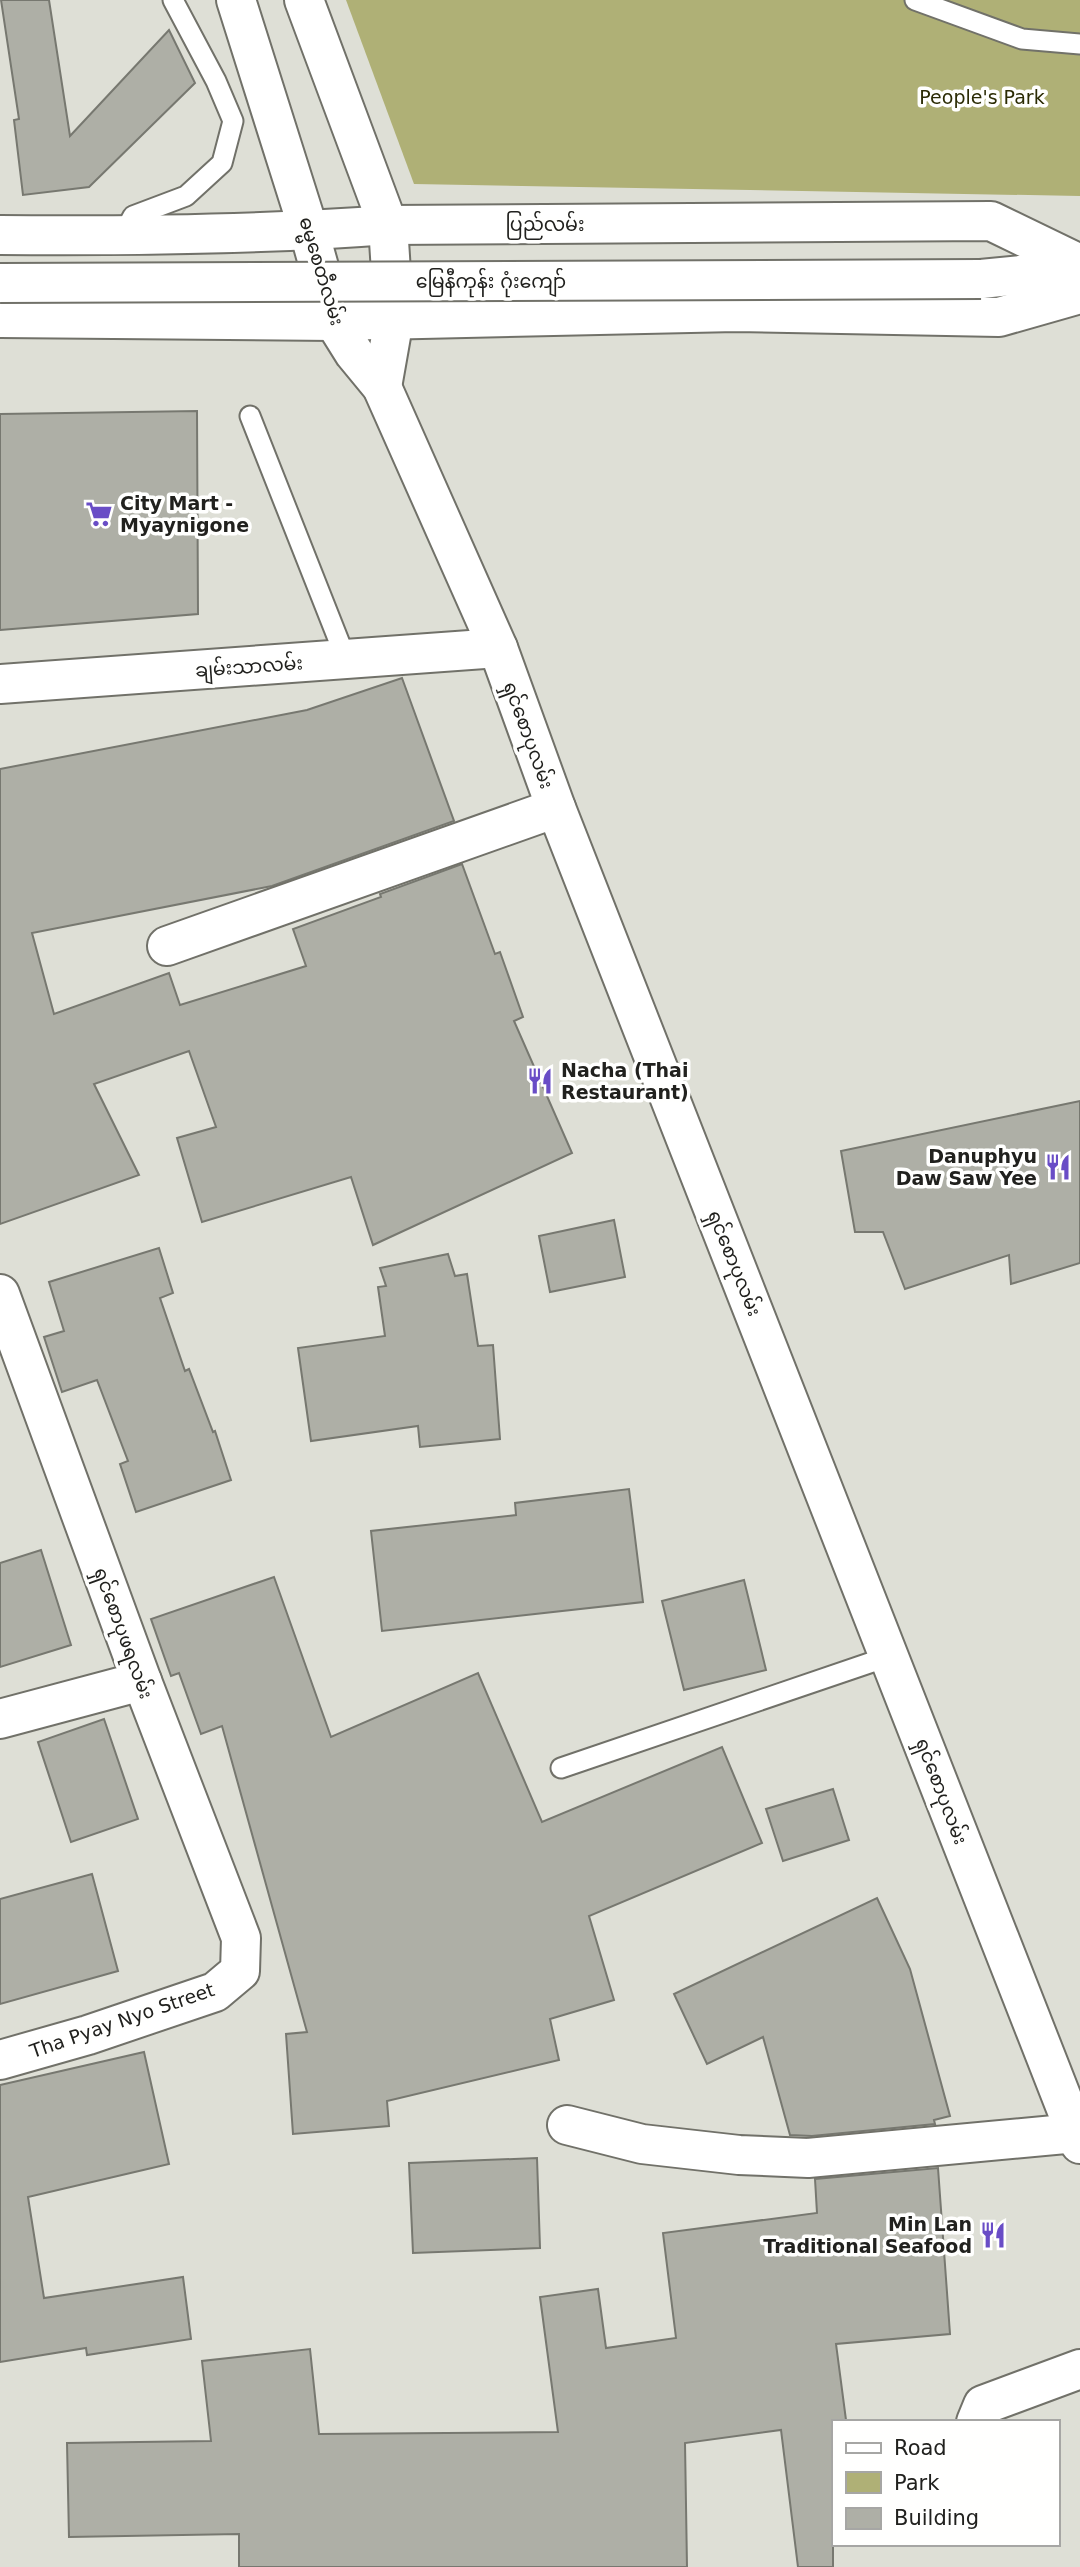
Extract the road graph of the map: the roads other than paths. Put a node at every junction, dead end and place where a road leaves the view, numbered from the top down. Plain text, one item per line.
1 (173, 0) edge
2 (236, 0) edge
3 (304, 0) edge
4 (915, 0) edge
5 (1080, 44) edge
6 (388, 225) junction
7 (309, 231) junction
8 (0, 235) edge
9 (130, 236) junction
10 (1080, 266) edge
11 (981, 279) junction
12 (0, 283) edge
13 (1080, 289) edge
14 (1080, 295) edge
15 (0, 318) edge
16 (394, 319) junction
17 (334, 321) junction
18 (382, 387) junction
19 (250, 416) dead end
20 (498, 648) junction
21 (346, 659) junction
22 (0, 684) edge
23 (556, 808) junction
24 (167, 946) dead end
25 (0, 1294) edge
26 (14, 1375) edge
27 (890, 1656) junction
28 (142, 1681) junction
29 (0, 1719) edge
30 (561, 1768) dead end
31 (240, 1971) joint
32 (0, 2060) edge
33 (566, 2125) dead end
34 (1078, 2138) edge
35 (1080, 2369) edge
36 (977, 2420) edge

1 - 9 lane
2 - 7 main road, ဓမ္မစေတီလမ်း
3 - 6 main road
4 - 5 lane
6 - 7 main road, ပြည်လမ်း
6 - 10 main road, ပြည်လမ်း
6 - 16 main road
7 - 9 main road, ပြည်လမ်း
7 - 17 main road, ဓမ္မစေတီလမ်း
8 - 9 main road, ပြည်လမ်း
10 - 11 main road
11 - 12 main road, မြေနီကုန်း ဂုံးကျော်, bridge
11 - 13 main road
14 - 16 main road
15 - 17 main road
16 - 17 main road
16 - 18 main road
17 - 18 main road, ဓမ္မစေတီလမ်း
18 - 20 main road, ရှင်စောပုလမ်း
19 - 21 lane
20 - 21 main road, ချမ်းသာလမ်း
20 - 23 main road, ရှင်စောပုလမ်း
21 - 22 main road, ချမ်းသာလမ်း
23 - 24 main road
23 - 27 main road, ရှင်စောပုလမ်း
25 - 26 main road, ရှင်စောပုဖရလမ်း
26 - 28 main road, ရှင်စောပုဖရလမ်း
27 - 30 lane
27 - 34 main road, ရှင်စောပုလမ်း
28 - 29 main road
28 - 31 main road, ရှင်စောပုဖရလမ်း
31 - 32 main road, Tha Pyay Nyo Street
33 - 34 main road
35 - 36 main road

